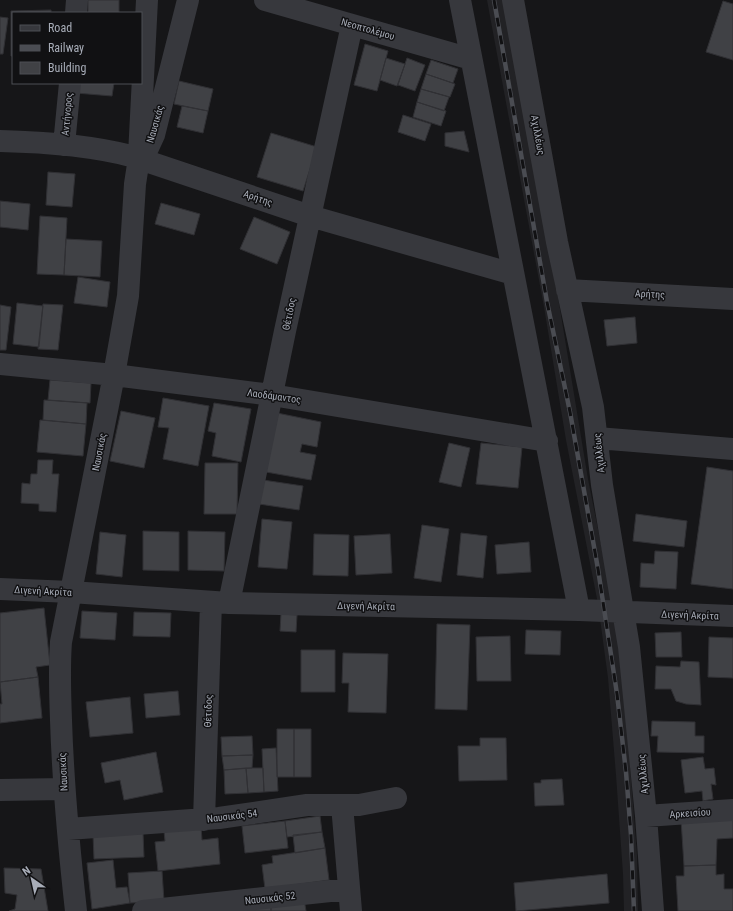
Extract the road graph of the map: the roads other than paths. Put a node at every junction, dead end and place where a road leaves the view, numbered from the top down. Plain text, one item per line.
1 (77, 0) edge
2 (148, 0) edge
3 (188, 0) edge
4 (265, 0) edge
5 (460, 0) edge
6 (513, 0) edge
7 (76, 12) edge
8 (352, 25) junction
9 (471, 59) junction
10 (70, 84) edge
11 (0, 141) edge
12 (64, 145) junction
13 (139, 158) junction
14 (310, 216) junction
15 (513, 274) junction
16 (567, 290) junction
17 (733, 298) edge
18 (0, 364) edge
19 (114, 375) junction
20 (272, 396) junction
21 (597, 438) junction
22 (547, 441) junction
23 (733, 449) edge
24 (0, 589) edge
25 (71, 592) junction
26 (220, 603) junction
27 (580, 610) junction
28 (623, 612) junction
29 (733, 616) edge
30 (64, 788) junction
31 (0, 790) edge
32 (396, 798) dead end
33 (342, 805) junction
34 (733, 810) edge
35 (646, 816) junction
36 (204, 820) junction
37 (68, 829) junction
38 (349, 889) junction
39 (76, 911) edge
40 (143, 911) edge
41 (351, 911) edge
42 (653, 911) edge

1 - 7 street
2 - 13 street
3 - 13 street, Ναυσικάς
4 - 8 street, Νεοπτολέμου
5 - 9 street
6 - 16 street, Αχιλλέως
8 - 9 street, Νεοπτολέμου
8 - 14 street, Θέτιδος
9 - 15 street
10 - 12 street, Αντήνορος
11 - 12 street, Αρήτης
12 - 13 street, Αρήτης
13 - 14 street, Αρήτης
13 - 19 street, Ναυσικάς
14 - 15 street, Αρήτης
14 - 20 street, Θέτιδος
15 - 22 street
16 - 17 street, Αρήτης
16 - 21 street, Αχιλλέως
18 - 19 street, Λαοδάμαντος
19 - 20 street, Λαοδάμαντος
19 - 25 street, Ναυσικάς
20 - 22 street, Λαοδάμαντος
20 - 26 street, Θέτιδος
21 - 23 street
21 - 28 street, Αχιλλέως
22 - 27 street
24 - 25 street, Διγενή Ακρίτα
25 - 26 street, Διγενή Ακρίτα
25 - 30 street, Ναυσικάς
26 - 27 street, Διγενή Ακρίτα
26 - 36 street, Θέτιδος
27 - 28 street, Διγενή Ακρίτα
28 - 29 street, Διγενή Ακρίτα
28 - 35 street, Αχιλλέως
30 - 31 street
30 - 37 street, Ναυσικάς
32 - 33 street, Ναυσικάς 54
33 - 36 street, Ναυσικάς 54
33 - 38 street
34 - 35 street, Αρκεισίου
35 - 42 street, Αχιλλέως
36 - 37 street, Ναυσικάς 54
37 - 39 street, Ναυσικάς
38 - 40 street, Ναυσικάς 52
38 - 41 street

